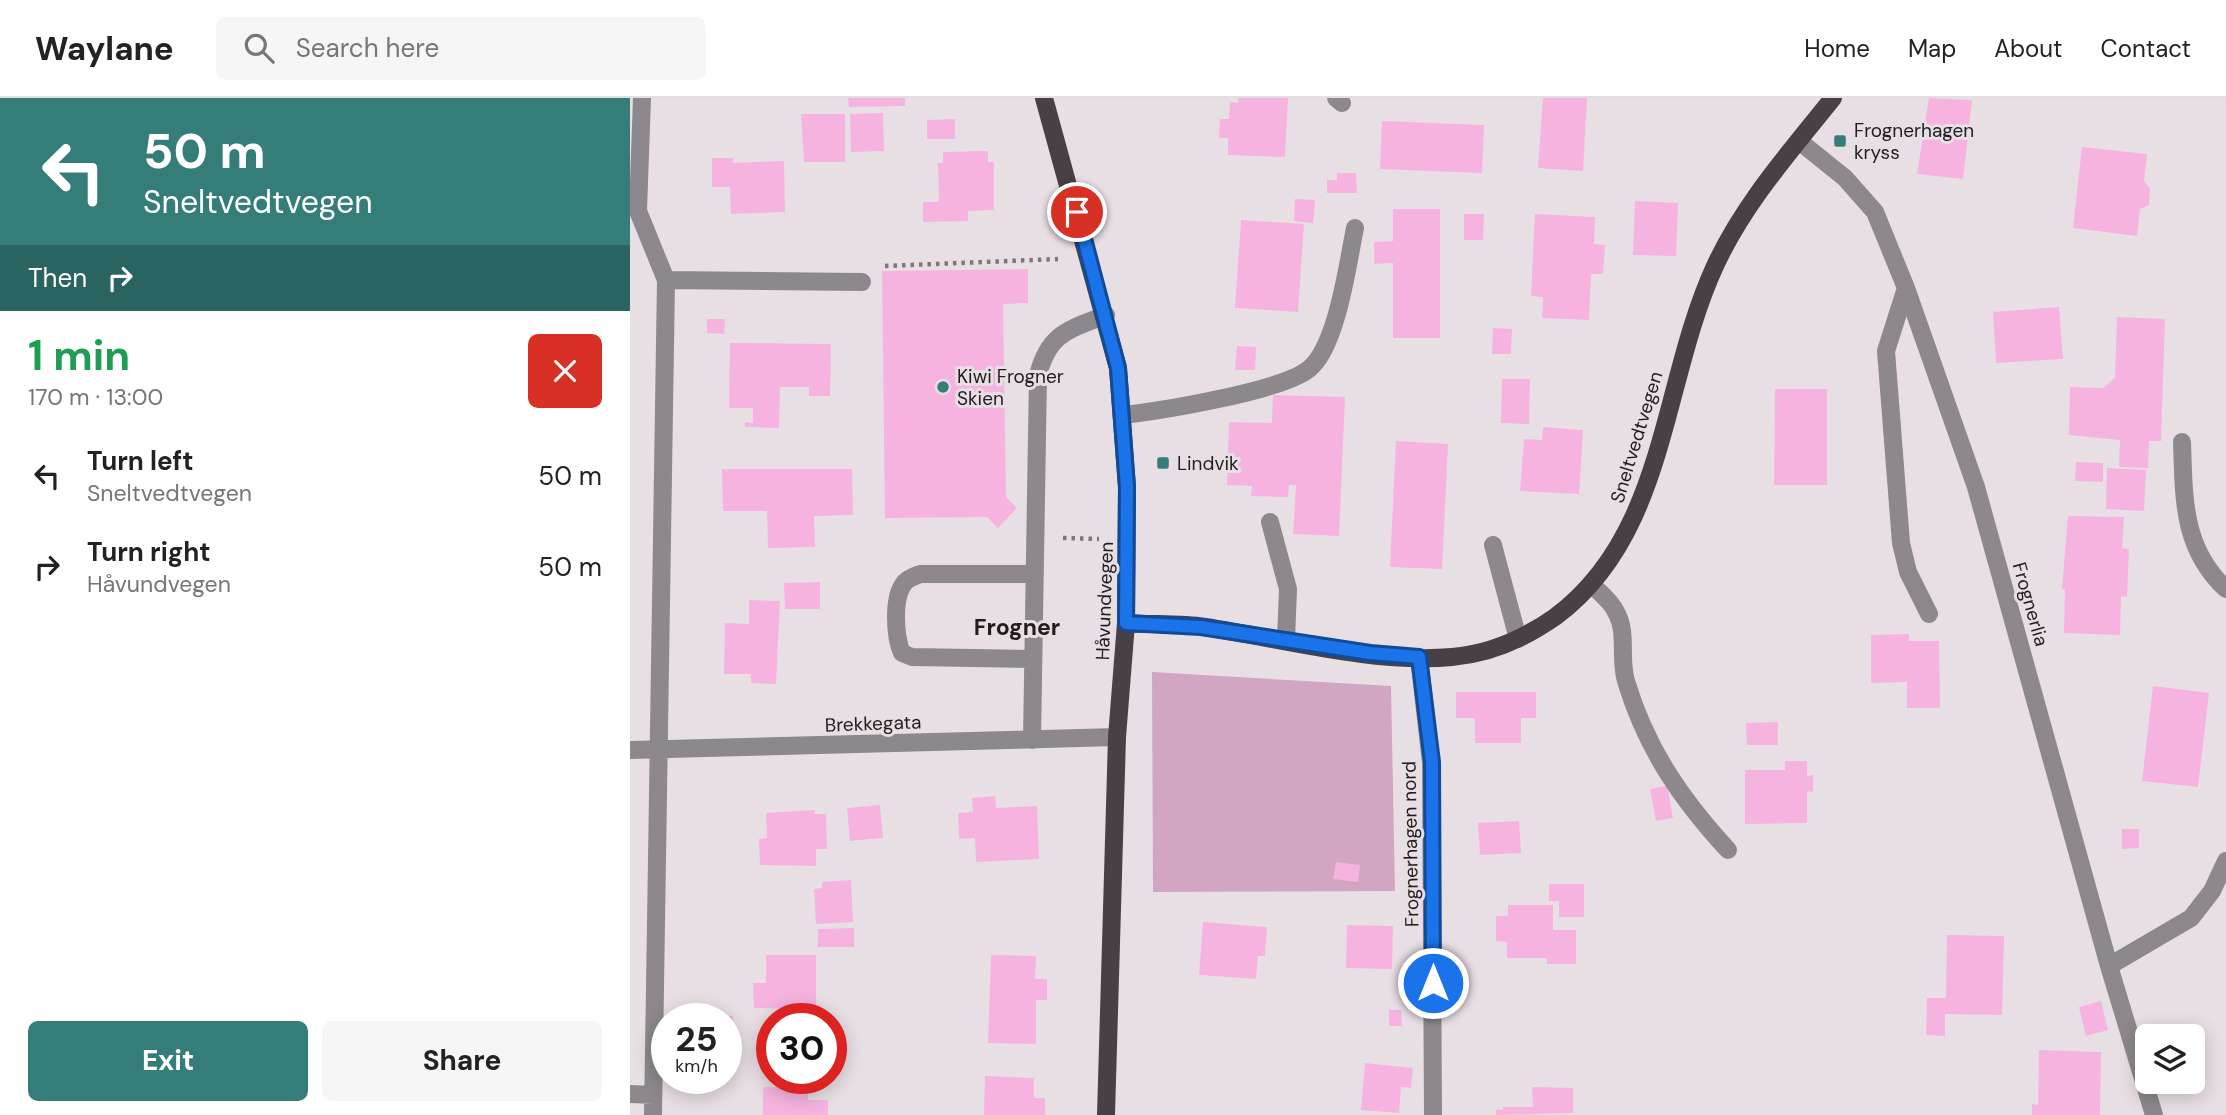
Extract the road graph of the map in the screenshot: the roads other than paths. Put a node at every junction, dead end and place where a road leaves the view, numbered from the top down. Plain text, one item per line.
1 (1044, 98) edge
2 (1833, 98) edge
3 (638, 103) edge
4 (1799, 141) junction
5 (1355, 228) dead end
6 (666, 280) junction
7 (862, 282) road end
8 (1906, 288) junction
9 (1106, 315) junction
10 (1122, 415) junction
11 (2182, 442) dead end
12 (1270, 522) dead end
13 (1493, 545) dead end
14 (1034, 574) junction
15 (1591, 584) junction
16 (2226, 589) edge
17 (1929, 614) dead end
18 (1126, 623) junction
19 (1518, 639) junction
20 (1286, 640) junction
21 (1419, 657) junction
22 (1032, 659) junction
23 (1116, 737) junction
24 (1032, 740) junction
25 (630, 750) edge
26 (659, 750) junction
27 (1728, 850) dead end
28 (2226, 861) edge
29 (2109, 966) junction
30 (630, 1094) edge
31 (653, 1095) junction
32 (653, 1115) edge
33 (1106, 1115) edge
34 (1433, 1115) edge
35 (2154, 1115) edge

1 - 9 main road, Håvundvegen
2 - 4 main road, Sneltvedtvegen
3 - 6 street
4 - 8 street, Frognerlia
4 - 15 main road, Sneltvedtvegen
5 - 10 street
6 - 7 street
6 - 26 street
8 - 17 street
8 - 29 street, Frognerlia
9 - 10 main road, Håvundvegen
9 - 14 street
10 - 18 main road, Håvundvegen
11 - 16 street
12 - 20 street
13 - 19 street
14 - 22 street
14 - 22 street
15 - 19 main road, Sneltvedtvegen
15 - 27 street
18 - 20 main road, Sneltvedtvegen
18 - 23 main road, Håvundvegen
19 - 21 main road, Sneltvedtvegen
20 - 21 main road, Sneltvedtvegen
21 - 34 street, Frognerhagen nord
22 - 24 street
23 - 24 street, Brekkegata
23 - 33 main road, Håvundvegen
24 - 26 street, Brekkegata
25 - 26 street, Brekkegata
26 - 31 street
28 - 29 street
29 - 35 street, Frognerlia
30 - 31 street
31 - 32 street

